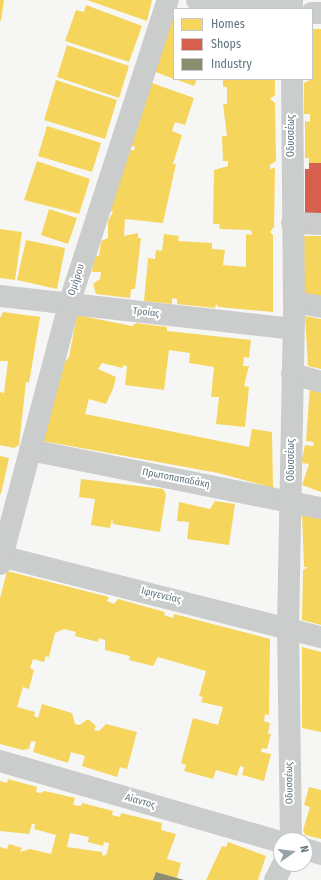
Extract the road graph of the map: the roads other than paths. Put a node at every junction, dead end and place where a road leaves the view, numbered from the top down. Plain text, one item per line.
1 (168, 0) edge
2 (197, 0) edge
3 (266, 8) edge
4 (292, 80) edge
5 (292, 223) junction
6 (321, 224) edge
7 (0, 296) edge
8 (294, 302) junction
9 (69, 304) junction
10 (321, 307) edge
11 (293, 329) junction
12 (292, 374) junction
13 (321, 382) edge
14 (30, 450) junction
15 (292, 502) junction
16 (321, 508) edge
17 (1, 559) edge
18 (288, 628) junction
19 (321, 637) edge
20 (0, 761) edge
21 (291, 832) edge
22 (273, 840) edge

1 - 9 street, Ομήρου
2 - 3 street
4 - 5 street, Οδυσσέως
5 - 6 street
5 - 8 street, Οδυσσέως
7 - 9 street, Τροίας
8 - 10 street
8 - 11 street, Οδυσσέως
9 - 11 street, Τροίας
9 - 14 street, Ομήρου
11 - 12 street, Οδυσσέως
12 - 13 street
12 - 15 street, Οδυσσέως
14 - 15 street, Πρωτοπαπαδάκη
14 - 17 street, Ομήρου
15 - 16 street, Πρωτοπαπαδάκη
15 - 18 street, Οδυσσέως
17 - 18 street, Ιφιγενείας
18 - 19 street, Ιφιγενείας
18 - 21 street, Οδυσσέως
20 - 22 street, Αίαντος

